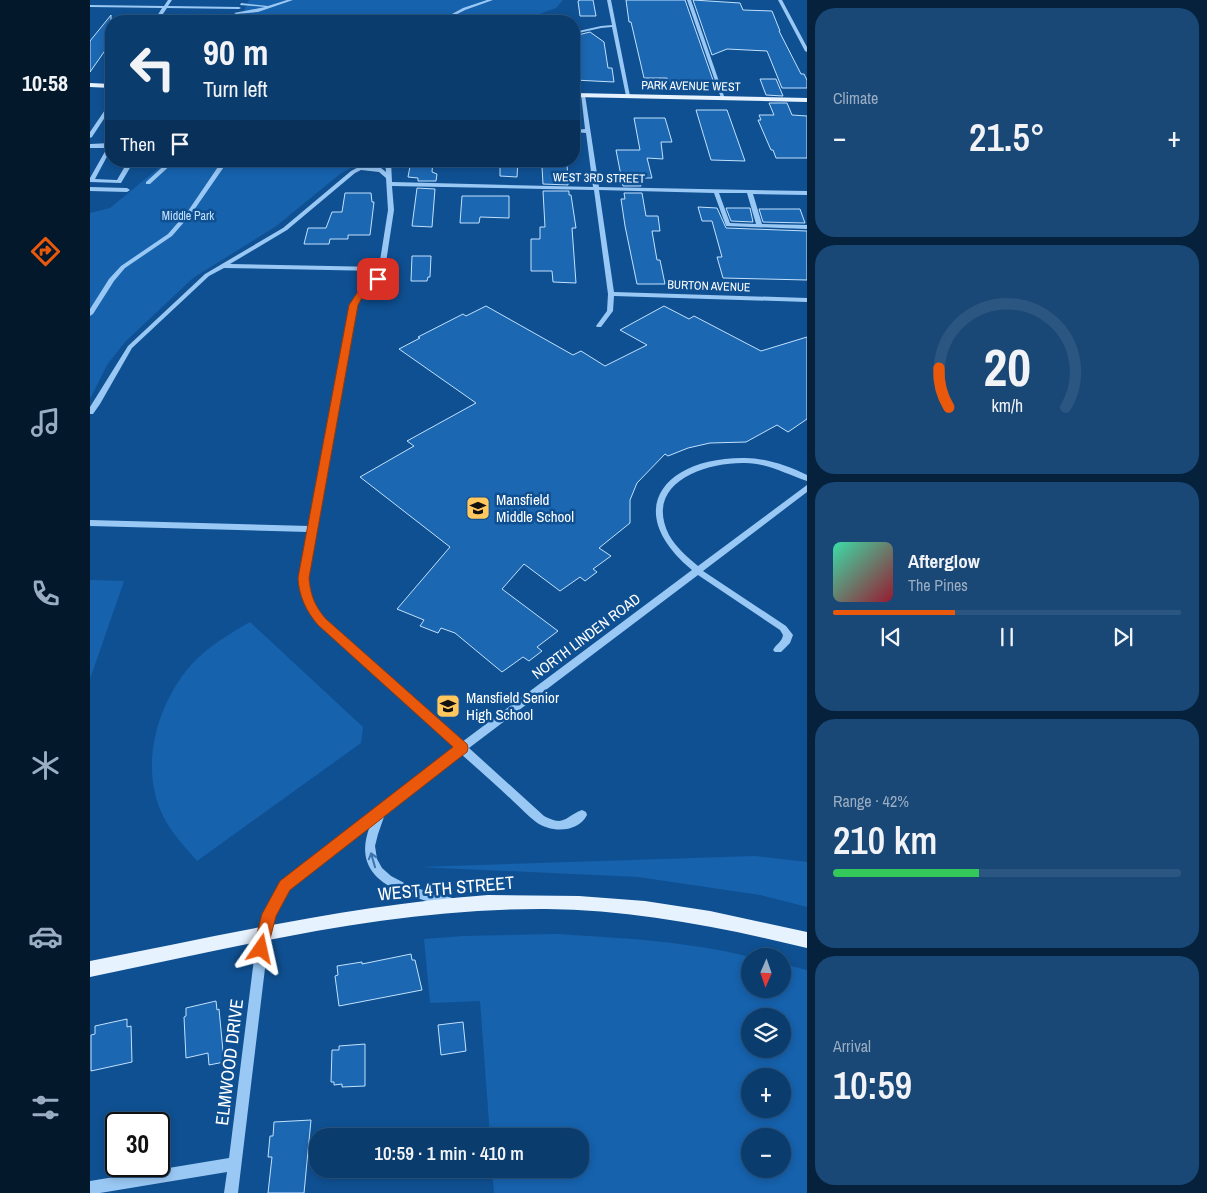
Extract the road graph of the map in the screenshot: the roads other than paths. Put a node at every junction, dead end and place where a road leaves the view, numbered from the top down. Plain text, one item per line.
1 (102, 0) edge
2 (170, 0) edge
3 (291, 0) edge
4 (492, 0) edge
5 (609, 0) edge
6 (689, 0) edge
7 (780, 0) edge
8 (90, 6) edge
9 (98, 6) junction
10 (240, 6) edge
11 (166, 7) junction
12 (274, 7) junction
13 (94, 10) dead end
14 (160, 15) edge
15 (452, 15) edge
16 (614, 26) junction
17 (580, 32) edge
18 (807, 52) edge
19 (90, 85) edge
20 (105, 86) edge
21 (583, 95) joint
22 (628, 96) junction
23 (723, 98) junction
24 (807, 100) edge
25 (105, 114) edge
26 (580, 131) edge
27 (588, 131) junction
28 (90, 136) edge
29 (90, 146) edge
30 (105, 146) edge
31 (105, 156) edge
32 (128, 167) edge
33 (165, 167) edge
34 (222, 167) edge
35 (363, 167) edge
36 (389, 167) edge
37 (357, 170) junction
38 (390, 181) junction
39 (148, 182) dead end
40 (597, 188) junction
41 (90, 189) edge
42 (127, 190) dead end
43 (716, 191) junction
44 (749, 191) junction
45 (806, 194) edge
46 (760, 226) junction
47 (807, 227) edge
48 (222, 266) junction
49 (382, 269) junction
50 (611, 294) junction
51 (807, 300) edge
52 (90, 314) edge
53 (599, 326) dead end
54 (90, 412) edge
55 (807, 478) edge
56 (807, 488) edge
57 (90, 523) edge
58 (313, 529) junction
59 (698, 571) junction
60 (778, 650) dead end
61 (462, 748) junction
62 (380, 812) junction
63 (582, 815) dead end
64 (458, 905) junction
65 (263, 935) junction
66 (807, 940) edge
67 (90, 969) edge
68 (234, 1164) junction
69 (90, 1188) edge
70 (231, 1193) edge

1 - 9 street
2 - 11 street
3 - 12 street
4 - 15 street
5 - 16 street
6 - 23 street
7 - 18 street
8 - 9 street
9 - 11 street
9 - 13 street
10 - 11 street
10 - 12 street
10 - 12 street
11 - 14 street
16 - 17 street
16 - 22 street
19 - 20 main road
21 - 22 main road, PARK AVENUE WEST
21 - 27 street
22 - 23 main road, PARK AVENUE WEST
23 - 24 main road, PARK AVENUE WEST
25 - 28 street
26 - 27 street
27 - 40 street
29 - 30 street
31 - 32 street
33 - 39 street
34 - 52 street
35 - 37 street
36 - 38 street
37 - 38 street
37 - 48 street
38 - 40 street, WEST 3RD STREET
38 - 49 street
40 - 43 street, WEST 3RD STREET
40 - 50 street
41 - 42 street
43 - 44 street, WEST 3RD STREET
43 - 46 street
44 - 45 street, WEST 3RD STREET
44 - 46 street
46 - 47 street
48 - 49 street
48 - 54 street
49 - 58 street
50 - 51 street, BURTON AVENUE
50 - 53 street
55 - 59 street
56 - 59 street, NORTH LINDEN ROAD
57 - 58 street
58 - 61 street
59 - 60 street
59 - 61 street, NORTH LINDEN ROAD
61 - 62 street, NORTH LINDEN ROAD
61 - 63 street
64 -> 62 street
62 - 65 street, NORTH LINDEN ROAD
64 - 65 main road, WEST 4TH STREET
64 - 66 main road, WEST 4TH STREET
65 - 67 main road, WEST 4TH STREET
65 - 68 street, ELMWOOD DRIVE
68 - 69 street
68 - 70 street, ELMWOOD DRIVE

